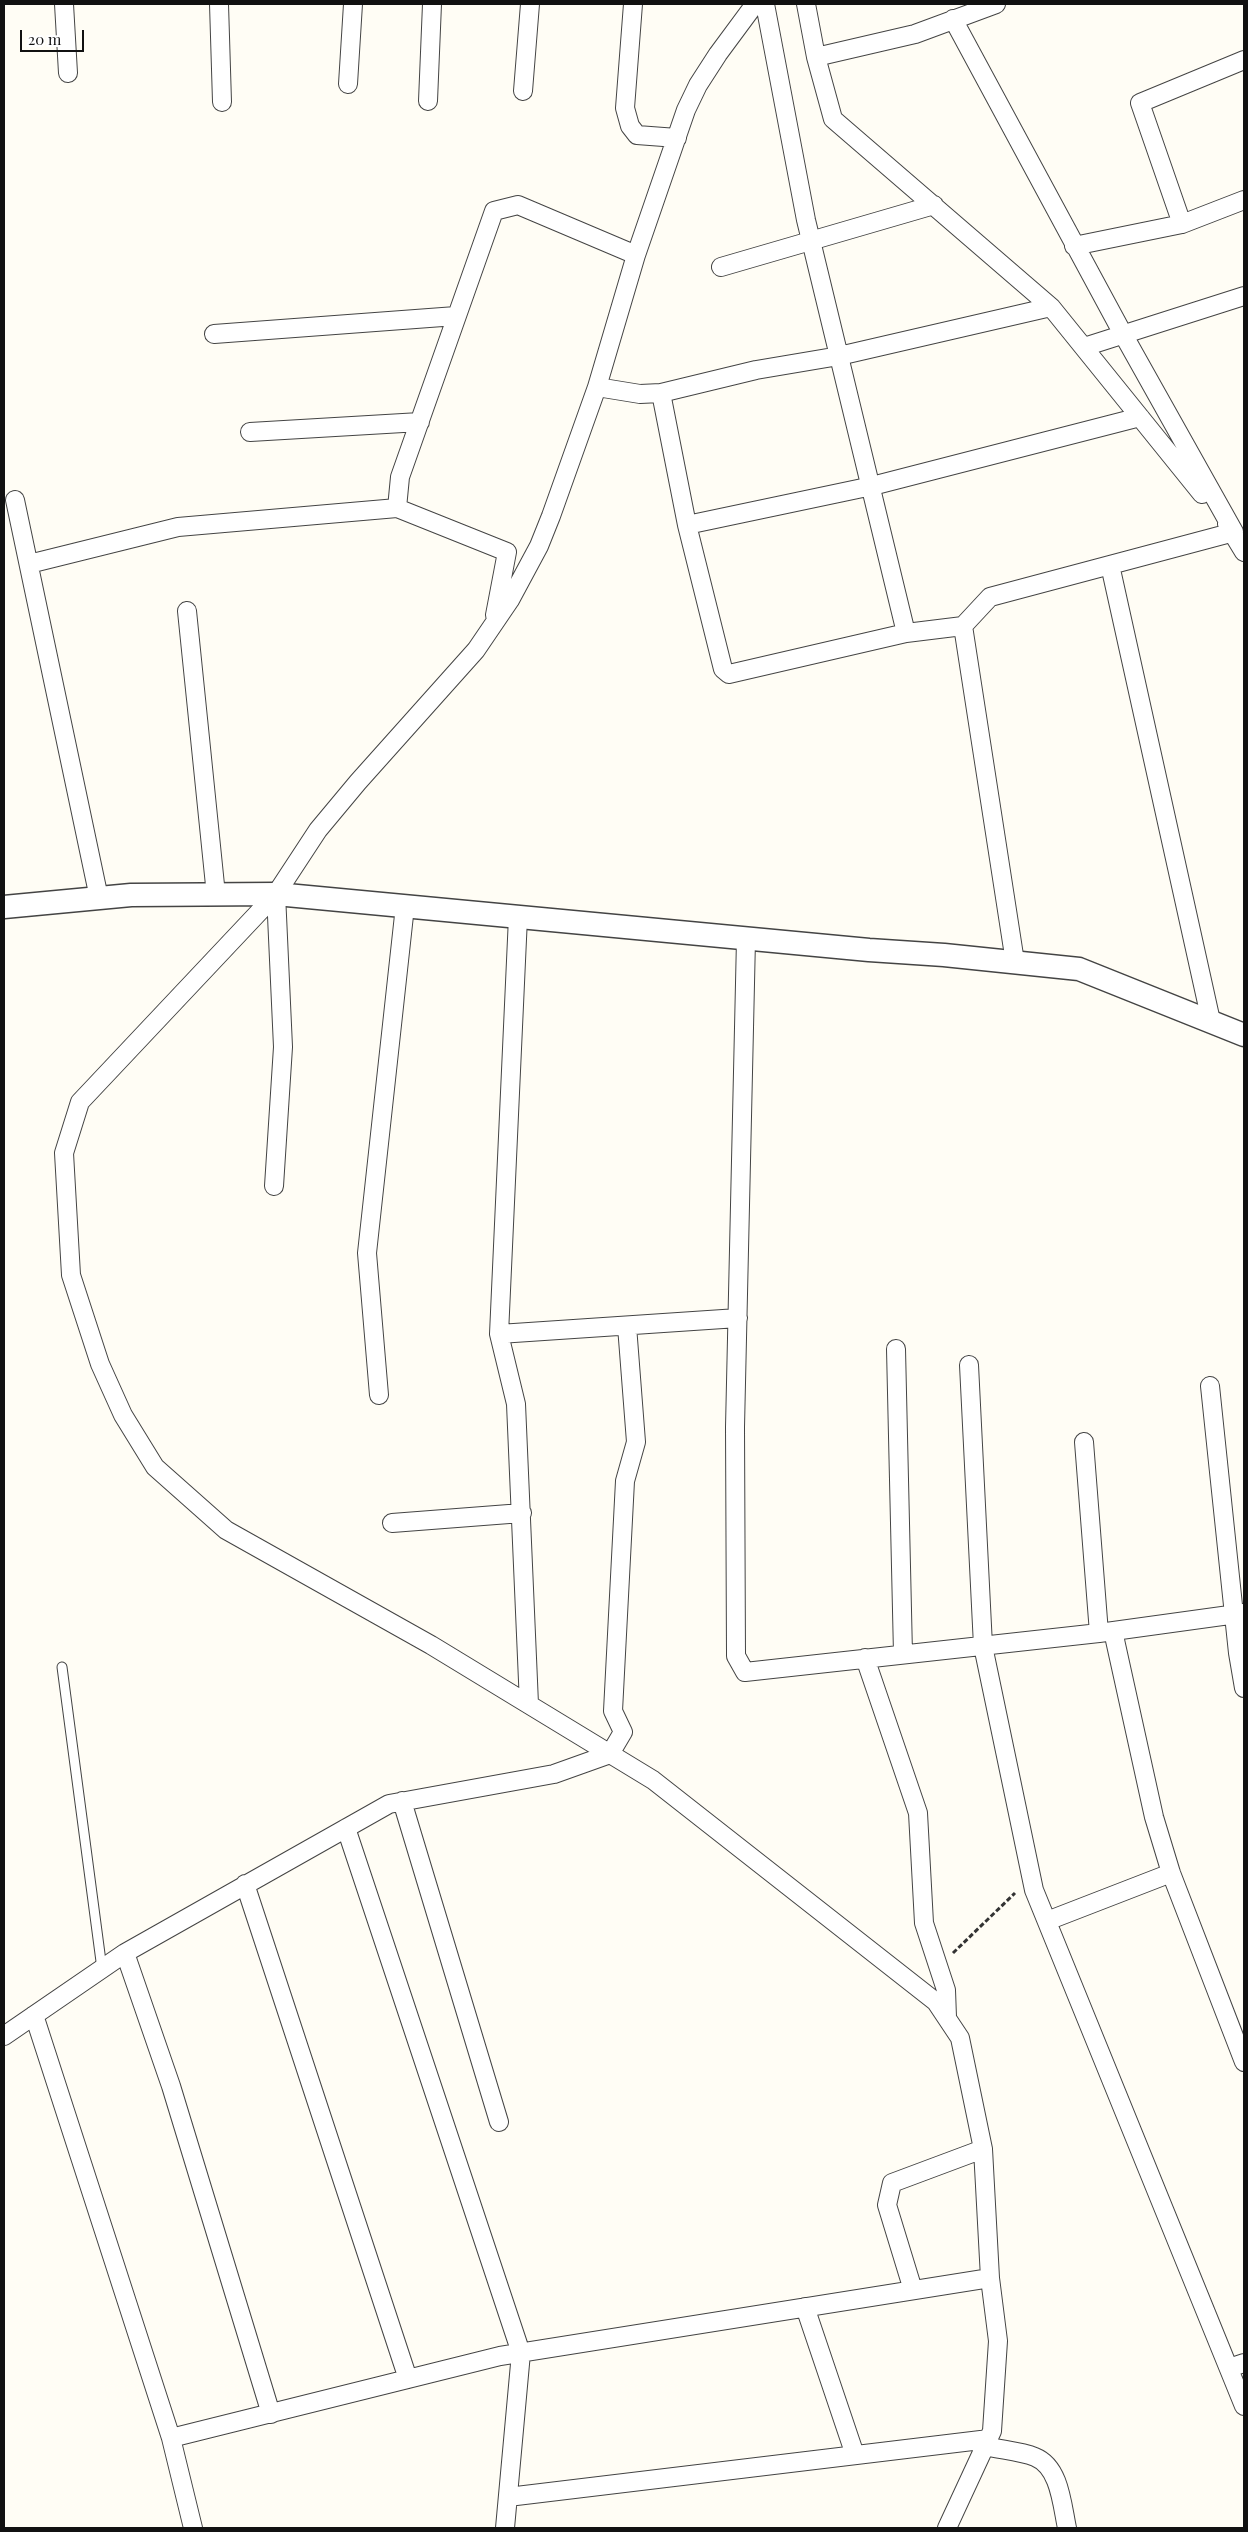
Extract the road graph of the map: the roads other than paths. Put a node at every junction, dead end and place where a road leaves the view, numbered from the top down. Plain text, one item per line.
1 (64, 4) edge
2 (219, 4) edge
3 (353, 4) edge
4 (432, 4) edge
5 (530, 4) edge
6 (633, 4) edge
7 (755, 4) edge
8 (765, 4) edge
9 (806, 4) edge
10 (996, 4) edge
11 (953, 20) junction
12 (816, 57) junction
13 (1244, 60) edge
14 (68, 73) dead end
15 (348, 84) dead end
16 (523, 91) dead end
17 (428, 101) dead end
18 (222, 102) dead end
19 (676, 138) junction
20 (1244, 200) edge
21 (934, 205) junction
22 (1182, 224) junction
23 (811, 242) junction
24 (1074, 246) junction
25 (636, 255) junction
26 (721, 267) dead end
27 (1244, 296) edge
28 (1051, 306) junction
29 (456, 316) junction
30 (214, 334) dead end
31 (1123, 334) junction
32 (1084, 347) junction
33 (839, 356) junction
34 (596, 386) junction
35 (661, 393) junction
36 (1140, 417) junction
37 (420, 422) junction
38 (250, 432) dead end
39 (872, 486) junction
40 (15, 500) dead end
41 (397, 508) junction
42 (687, 525) junction
43 (1234, 532) junction
44 (1244, 552) edge
45 (28, 564) junction
46 (1110, 565) junction
47 (187, 611) dead end
48 (494, 623) junction
49 (963, 626) junction
50 (906, 633) junction
51 (216, 894) junction
52 (276, 894) junction
53 (99, 898) junction
54 (405, 906) junction
55 (4, 907) edge
56 (518, 917) junction
57 (746, 939) junction
58 (1015, 962) junction
59 (1211, 1021) junction
60 (1244, 1035) edge
61 (274, 1186) dead end
62 (738, 1318) junction
63 (627, 1326) junction
64 (499, 1334) junction
65 (896, 1349) dead end
66 (969, 1365) dead end
67 (1210, 1386) dead end
68 (379, 1395) dead end
69 (1084, 1442) dead end
70 (522, 1514) junction
71 (392, 1523) dead end
72 (1239, 1614) edge
73 (1106, 1632) junction
74 (983, 1646) junction
75 (903, 1654) junction
76 (865, 1658) junction
77 (62, 1667) dead end
78 (1244, 1688) edge
79 (528, 1704) junction
80 (610, 1754) junction
81 (402, 1802) junction
82 (346, 1828) junction
83 (1171, 1873) junction
84 (246, 1884) junction
85 (1047, 1921) junction
86 (126, 1954) junction
87 (102, 1969) junction
88 (34, 2015) junction
89 (947, 2018) junction
90 (4, 2036) edge
91 (1244, 2062) edge
92 (499, 2122) dead end
93 (983, 2149) junction
94 (990, 2278) junction
95 (913, 2290) junction
96 (805, 2308) junction
97 (521, 2353) junction
98 (1237, 2365) edge
99 (408, 2380) junction
100 (1244, 2406) edge
101 (270, 2414) junction
102 (171, 2438) junction
103 (987, 2443) junction
104 (855, 2455) junction
105 (508, 2498) junction
106 (193, 2528) edge
107 (505, 2528) edge
108 (947, 2528) edge
109 (1067, 2528) edge

1 - 14 street
2 - 18 street
3 - 15 street
4 - 17 street
5 - 16 street
6 - 19 street
7 - 19 street
8 - 23 street
9 - 12 street
10 - 11 street
11 - 12 street
11 - 24 street
12 - 21 street
13 - 22 street
19 - 25 street
20 - 22 street
21 - 23 street
21 - 28 street
22 - 24 street
23 - 26 street
23 - 33 street
24 - 31 street
25 - 29 street
25 - 34 street
27 - 31 street
28 - 32 street
28 - 33 street
29 - 30 street
29 - 37 street
31 - 32 street
31 - 43 street
32 - 36 street
33 - 35 street
33 - 39 street
34 - 35 street
34 - 48 street
35 - 42 street
36 - 39 street
36 - 43 street
37 - 38 street
37 - 41 street
39 - 42 street
39 - 50 street
40 - 45 street
41 - 45 street
41 - 48 street
42 - 50 street
43 - 44 street
43 - 46 street
45 - 53 street
46 - 49 street
46 - 59 street
47 - 51 street
48 - 52 street
49 - 50 street
49 - 58 street
51 - 52 street
51 - 53 street
52 - 54 street
52 - 61 street
52 - 79 street
53 - 55 street
54 - 56 street
54 - 68 street
56 - 57 street
56 - 64 street
57 - 58 street
57 - 62 street
58 - 59 street
59 - 60 street
62 - 63 street
62 - 76 street
63 - 64 street
63 - 80 street
64 - 70 street
65 - 75 street
66 - 74 street
67 - 72 street
69 - 73 street
70 - 71 street
70 - 79 street
72 - 73 street
72 - 78 street
73 - 74 street
73 - 83 street
74 - 75 street
74 - 85 street
75 - 76 street
76 - 89 street
77 - 87 lane
79 - 80 street
80 - 81 street
80 - 89 street
81 - 82 street
81 - 92 street
82 - 84 street
82 - 97 street
83 - 85 street
83 - 91 street
84 - 86 street
84 - 99 street
85 - 98 street
86 - 87 street
86 - 101 street
87 - 88 street
88 - 90 street
88 - 102 street
89 - 93 street
93 - 94 street
93 - 95 street
94 - 95 street
94 - 103 street
95 - 96 street
96 - 97 street
96 - 104 street
97 - 99 street
97 - 105 street
98 - 100 street
99 - 101 street
101 - 102 street
102 - 106 street
103 - 104 street
103 - 108 street
103 - 109 street
104 - 105 street
105 - 107 street

